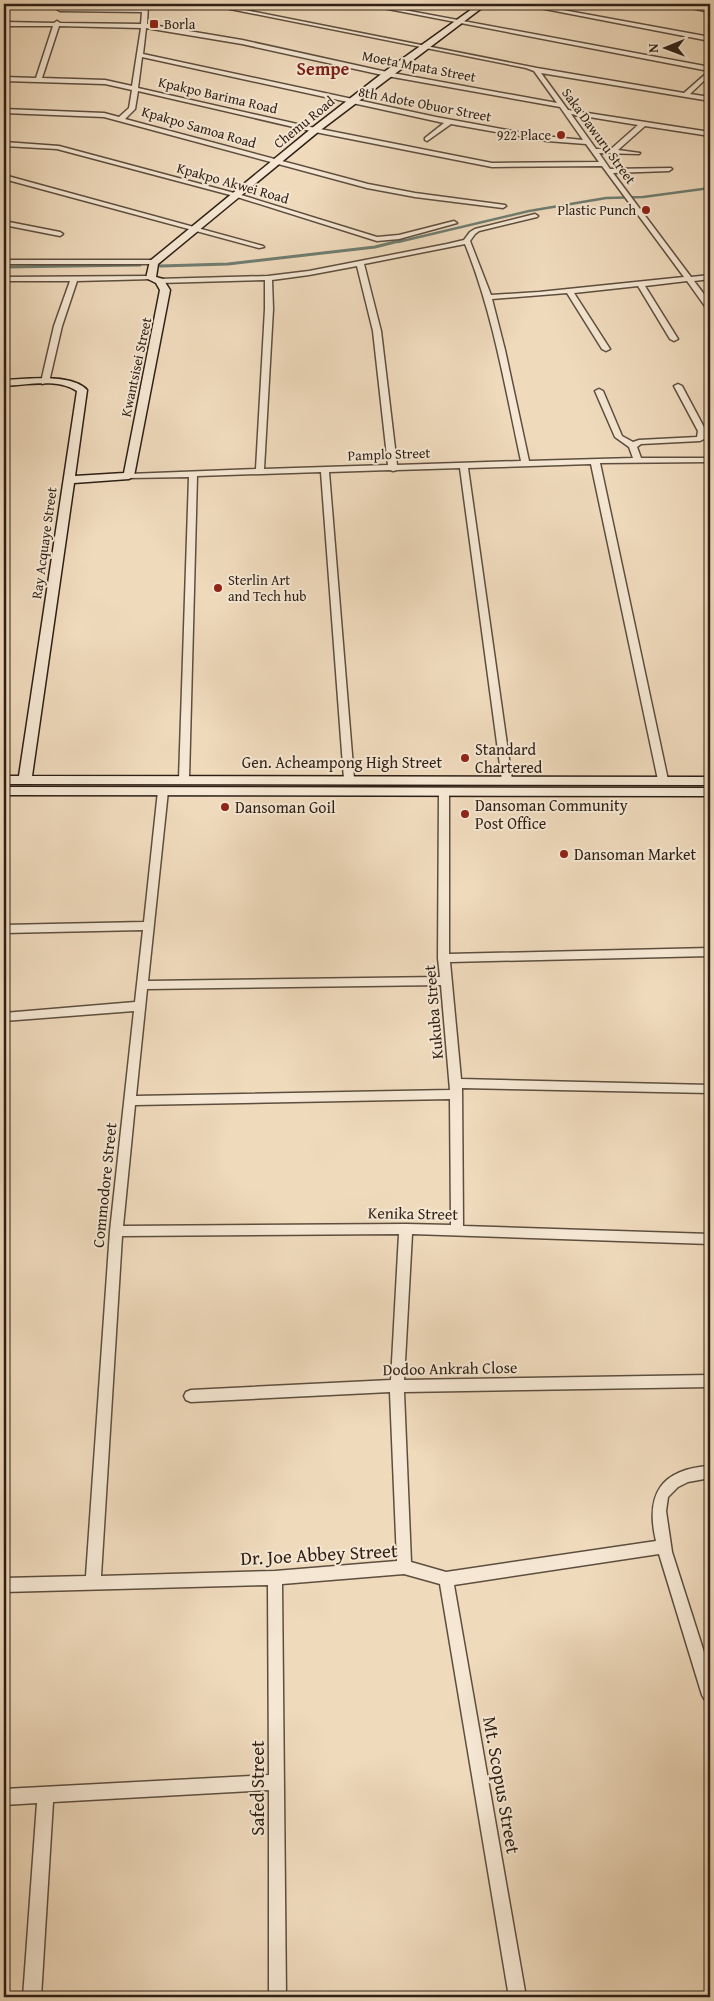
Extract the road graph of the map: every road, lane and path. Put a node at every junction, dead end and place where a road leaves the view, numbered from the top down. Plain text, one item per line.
1 (208, 4) edge
2 (365, 4) edge
3 (483, 4) edge
4 (522, 4) edge
5 (675, 4) edge
6 (144, 7) edge
7 (60, 9) dead end
8 (710, 10) edge
9 (458, 22) junction
10 (57, 23) junction
11 (4, 24) edge
12 (144, 24) junction
13 (710, 39) edge
14 (425, 46) junction
15 (140, 55) junction
16 (536, 70) junction
17 (710, 70) edge
18 (387, 74) junction
19 (4, 79) edge
20 (38, 80) junction
21 (135, 88) junction
22 (685, 95) junction
23 (710, 99) edge
24 (350, 102) junction
25 (562, 106) junction
26 (4, 111) edge
27 (567, 112) junction
28 (122, 118) junction
29 (449, 122) junction
30 (644, 123) junction
31 (315, 130) junction
32 (710, 134) edge
33 (427, 139) dead end
34 (588, 142) junction
35 (4, 144) edge
36 (595, 151) junction
37 (613, 151) junction
38 (637, 154) dead end
39 (276, 162) junction
40 (604, 164) junction
41 (669, 169) dead end
42 (609, 171) junction
43 (4, 177) edge
44 (236, 195) junction
45 (504, 206) dead end
46 (535, 216) dead end
47 (4, 223) edge
48 (454, 223) dead end
49 (193, 230) junction
50 (60, 234) dead end
51 (467, 241) junction
52 (261, 247) dead end
53 (4, 262) edge
54 (360, 263) junction
55 (154, 271) junction
56 (710, 277) edge
57 (268, 278) junction
58 (4, 279) edge
59 (74, 279) junction
60 (690, 279) junction
61 (640, 284) junction
62 (569, 291) junction
63 (486, 297) junction
64 (710, 307) edge
65 (674, 339) dead end
66 (606, 349) dead end
67 (45, 382) junction
68 (4, 383) edge
69 (678, 386) dead end
70 (600, 391) dead end
71 (633, 446) junction
72 (638, 460) junction
73 (710, 460) edge
74 (595, 461) junction
75 (525, 463) junction
76 (464, 466) junction
77 (393, 468) junction
78 (325, 471) junction
79 (260, 472) junction
80 (193, 474) junction
81 (129, 476) junction
82 (68, 480) junction
83 (184, 779) junction
84 (349, 779) junction
85 (4, 780) edge
86 (25, 780) junction
87 (507, 780) junction
88 (663, 780) junction
89 (710, 781) edge
90 (4, 791) edge
91 (163, 791) junction
92 (444, 792) junction
93 (710, 792) edge
94 (148, 926) junction
95 (4, 929) edge
96 (710, 952) edge
97 (444, 958) junction
98 (445, 980) junction
99 (142, 985) junction
100 (140, 1006) junction
101 (4, 1017) edge
102 (456, 1088) junction
103 (710, 1089) edge
104 (130, 1101) junction
105 (406, 1229) junction
106 (457, 1230) junction
107 (116, 1231) junction
108 (710, 1239) edge
109 (710, 1381) edge
110 (397, 1386) junction
111 (191, 1396) dead end
112 (710, 1472) edge
113 (663, 1547) junction
114 (404, 1567) junction
115 (275, 1578) junction
116 (446, 1579) junction
117 (93, 1584) junction
118 (4, 1585) edge
119 (710, 1695) edge
120 (277, 1782) junction
121 (46, 1795) junction
122 (4, 1797) edge
123 (32, 1997) edge
124 (278, 1997) edge
125 (518, 1997) edge

1 - 14 street
2 - 9 street
3 - 9 street, Chemu Road
4 - 13 street
5 - 8 street
6 - 7 street
6 - 12 street
9 - 14 street, Chemu Road
9 - 17 street
10 - 11 street, Moeta Mpata Street
10 - 12 street, Moeta Mpata Street
10 - 20 street
12 - 15 street
12 - 18 street, Moeta Mpata Street
14 - 16 street
14 - 18 street, Chemu Road
15 - 21 street
15 - 24 street, 8th Adote Obuor Street
16 - 22 street
16 - 25 street, Saka Dawuru Street
17 - 22 street
18 - 24 street, Chemu Road
18 - 25 street, Moeta Mpata Street
19 - 20 street, Kpakpo Barima Road
20 - 21 street, Kpakpo Barima Road
21 - 28 street
21 - 31 street, Kpakpo Barima Road
22 - 23 street
24 - 29 street, 8th Adote Obuor Street
24 - 31 street, Chemu Road
25 - 27 street, Saka Dawuru Street
26 - 28 street, Kpakpo Samoa Road
27 - 30 street
27 - 34 street, Saka Dawuru Street
28 - 39 street, Kpakpo Samoa Road
29 - 33 street
29 - 34 street, 8th Adote Obuor Street
30 - 32 street
30 - 37 street
31 - 39 street, Chemu Road
31 - 40 street, Kpakpo Barima Road
34 - 36 street, Saka Dawuru Street
35 - 44 street, Kpakpo Akwei Road
36 - 37 street
36 - 40 street, Saka Dawuru Street
37 - 38 street
39 - 44 street, Chemu Road
39 - 45 street, Kpakpo Samoa Road
40 - 42 street, Saka Dawuru Street
41 - 42 street
42 - 60 street, Saka Dawuru Street
43 - 49 street
44 - 48 street, Kpakpo Akwei Road
44 - 49 street, Chemu Road
46 - 51 street
47 - 50 street
49 - 52 street
49 - 55 street, Chemu Road
51 - 54 street
51 - 63 street
53 - 55 street
54 - 57 street
54 - 77 street
55 - 57 street
55 - 59 street
55 - 81 street, Kwantsisei Street
56 - 60 street
57 - 79 street
58 - 59 street
59 - 67 street
60 - 61 street
60 - 64 street, Saka Dawuru Street
61 - 62 street
61 - 65 street
62 - 63 street
62 - 66 street
63 - 75 street
67 - 68 street, Ray Acquaye Street
67 - 82 street, Ray Acquaye Street
69 - 71 street
70 - 71 street
71 - 72 street
72 - 73 street, Pamplo Street
72 - 74 street, Pamplo Street
74 - 75 street, Pamplo Street
74 - 88 street
75 - 76 street, Pamplo Street
76 - 77 street, Pamplo Street
76 - 87 street
77 - 78 street, Pamplo Street
78 - 79 street, Pamplo Street
78 - 84 street
79 - 80 street, Pamplo Street
80 - 81 street, Pamplo Street
80 - 83 street
81 - 82 street, Pamplo Street
82 - 86 street, Ray Acquaye Street
83 - 84 street, Gen. Acheampong High Street
83 - 86 street, Gen. Acheampong High Street
84 - 87 street, Gen. Acheampong High Street
85 - 86 street, Gen. Acheampong High Street
87 - 88 street, Gen. Acheampong High Street
88 - 89 street, Gen. Acheampong High Street
90 - 91 street, Gen. Acheampong High Street
91 - 92 street, Gen. Acheampong High Street
91 - 94 street, Commodore Street
92 - 93 street, Gen. Acheampong High Street
92 - 97 street, Kukuba Street
94 - 95 street
94 - 99 street, Commodore Street
96 - 97 street
97 - 98 street, Kukuba Street
98 - 99 street
98 - 102 street, Kukuba Street
99 - 100 street, Commodore Street
100 - 101 street
100 - 104 street, Commodore Street
102 - 103 street
102 - 104 street
102 - 106 street, Kukuba Street
104 - 107 street, Commodore Street
105 - 106 street, Kenika Street
105 - 107 street, Kenika Street
105 - 110 street
106 - 108 street, Kenika Street
107 - 117 street, Commodore Street
109 - 110 street, Dodoo Ankrah Close
110 - 111 street, Dodoo Ankrah Close
110 - 114 street
112 - 113 street
113 - 116 street, Dr. Joe Abbey Street
113 - 119 street
114 - 115 street, Dr. Joe Abbey Street
114 - 116 street, Dr. Joe Abbey Street
115 - 117 street, Dr. Joe Abbey Street
115 - 120 street, Safed Street
116 - 125 street, Mt. Scopus Street
117 - 118 street, Dr. Joe Abbey Street
120 - 121 street
120 - 124 street, Safed Street
121 - 122 street
121 - 123 street

